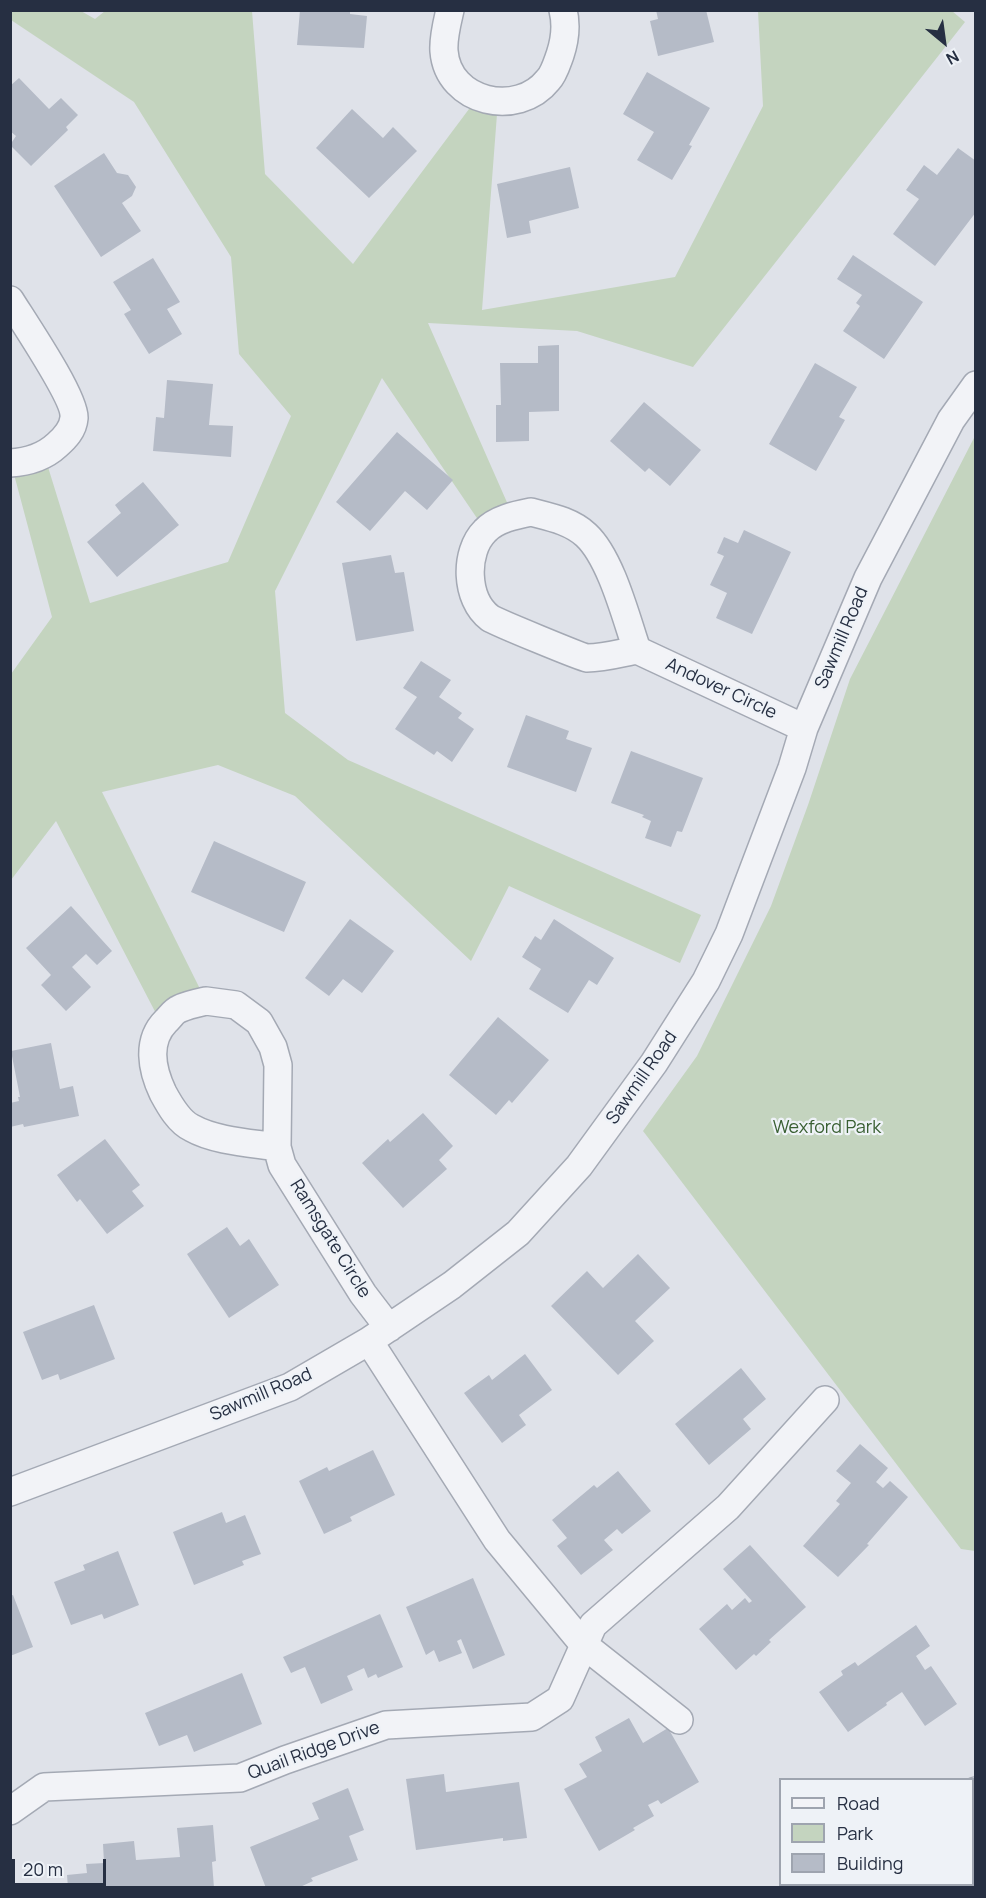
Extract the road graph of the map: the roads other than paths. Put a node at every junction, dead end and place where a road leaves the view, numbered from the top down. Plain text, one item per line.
1 (450, 10) edge
2 (563, 10) edge
3 (10, 300) edge
4 (975, 386) edge
5 (10, 463) edge
6 (637, 650) junction
7 (804, 728) junction
8 (277, 1147) junction
9 (379, 1335) junction
10 (825, 1400) dead end
11 (10, 1492) edge
12 (584, 1645) junction
13 (679, 1720) dead end
14 (10, 1811) edge

1 - 2 street
3 - 5 street
4 - 7 street, Sawmill Road
6 - 6 street
6 - 7 street, Andover Circle
7 - 9 street, Sawmill Road
8 - 8 street, Ramsgate Circle
8 - 9 street, Ramsgate Circle
9 - 11 street, Sawmill Road
9 - 12 street
10 - 12 street, Quail Ridge Drive
12 - 13 street
12 - 14 street, Quail Ridge Drive

